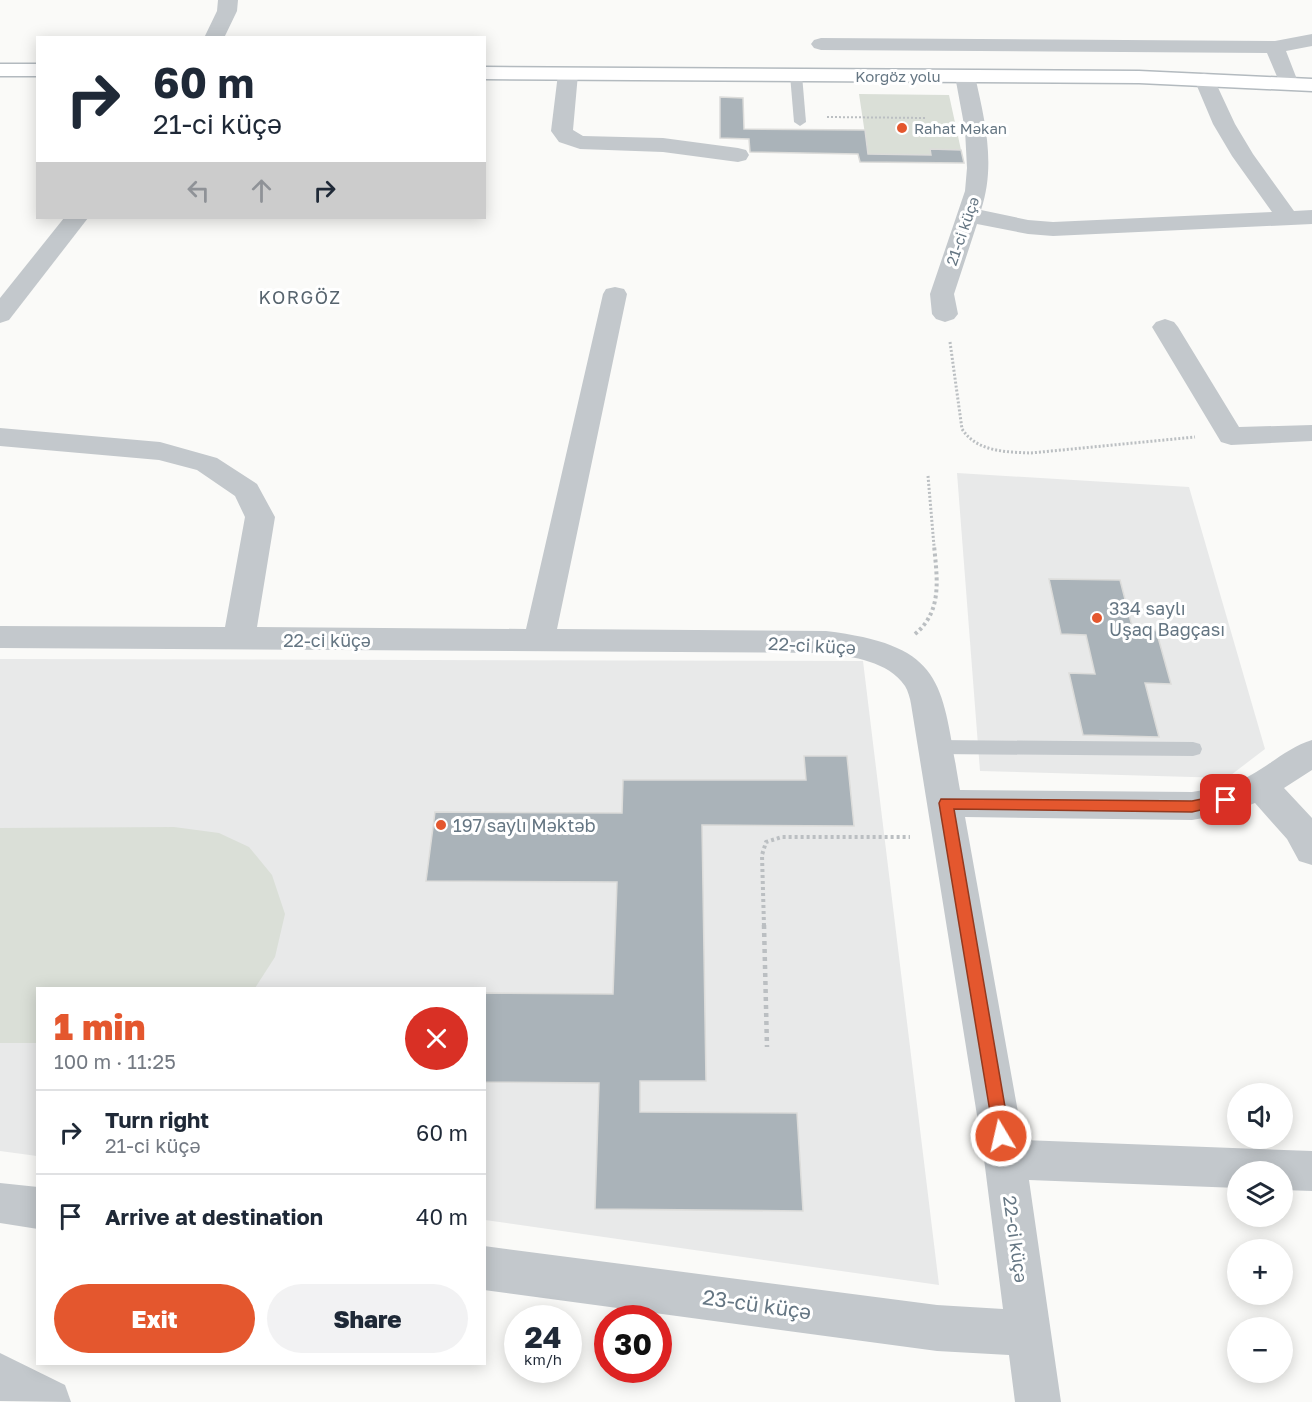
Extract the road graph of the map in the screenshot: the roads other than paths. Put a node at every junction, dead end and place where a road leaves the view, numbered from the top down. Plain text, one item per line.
1 (228, 0) edge
2 (215, 36) edge
3 (1312, 40) edge
4 (821, 44) dead end
5 (1275, 47) junction
6 (0, 70) edge
7 (36, 70) edge
8 (486, 73) edge
9 (568, 74) junction
10 (796, 75) junction
11 (964, 76) junction
12 (1204, 79) junction
13 (1288, 82) junction
14 (1312, 85) edge
15 (800, 119) road end
16 (738, 155) dead end
17 (969, 215) junction
18 (1287, 217) junction
19 (1312, 217) edge
20 (75, 219) edge
21 (615, 294) dead end
22 (945, 314) road end
23 (0, 315) edge
24 (1165, 327) dead end
25 (1312, 433) edge
26 (0, 437) edge
27 (0, 637) edge
28 (239, 639) junction
29 (539, 641) junction
30 (936, 747) junction
31 (1192, 749) dead end
32 (1312, 753) edge
33 (1261, 786) junction
34 (949, 820) junction
35 (1312, 851) edge
36 (1005, 1160) junction
37 (1312, 1171) edge
38 (0, 1203) edge
39 (36, 1208) edge
40 (486, 1268) edge
41 (1029, 1333) junction
42 (0, 1376) edge
43 (48, 1402) edge
44 (1038, 1402) edge

1 - 2 street
3 - 5 street
4 - 5 street
5 - 13 street
6 - 7 main road
8 - 9 main road, Korgöz yolu
9 - 10 main road, Korgöz yolu
9 - 16 street
10 - 11 main road, Korgöz yolu
10 - 15 lane
11 - 12 main road, Korgöz yolu
11 - 17 street, 21-ci küçə
12 - 13 main road, Korgöz yolu
12 - 18 street
13 - 14 main road, Korgöz yolu
17 - 18 street
17 - 22 street, 21-ci küçə
18 - 19 street
20 - 23 street
21 - 29 street
24 - 25 street
26 - 28 street
27 - 28 street, 22-ci küçə
28 - 29 street, 22-ci küçə
29 - 30 street, 22-ci küçə
30 - 31 lane
30 - 34 street, 22-ci küçə
32 - 33 street
33 - 34 street
33 - 35 street
34 - 36 street, 22-ci küçə
36 - 37 street
36 - 41 street, 22-ci küçə
38 - 39 street
40 - 41 street, 23-cü küçə
41 - 44 street, 22-ci küçə
42 - 43 street

